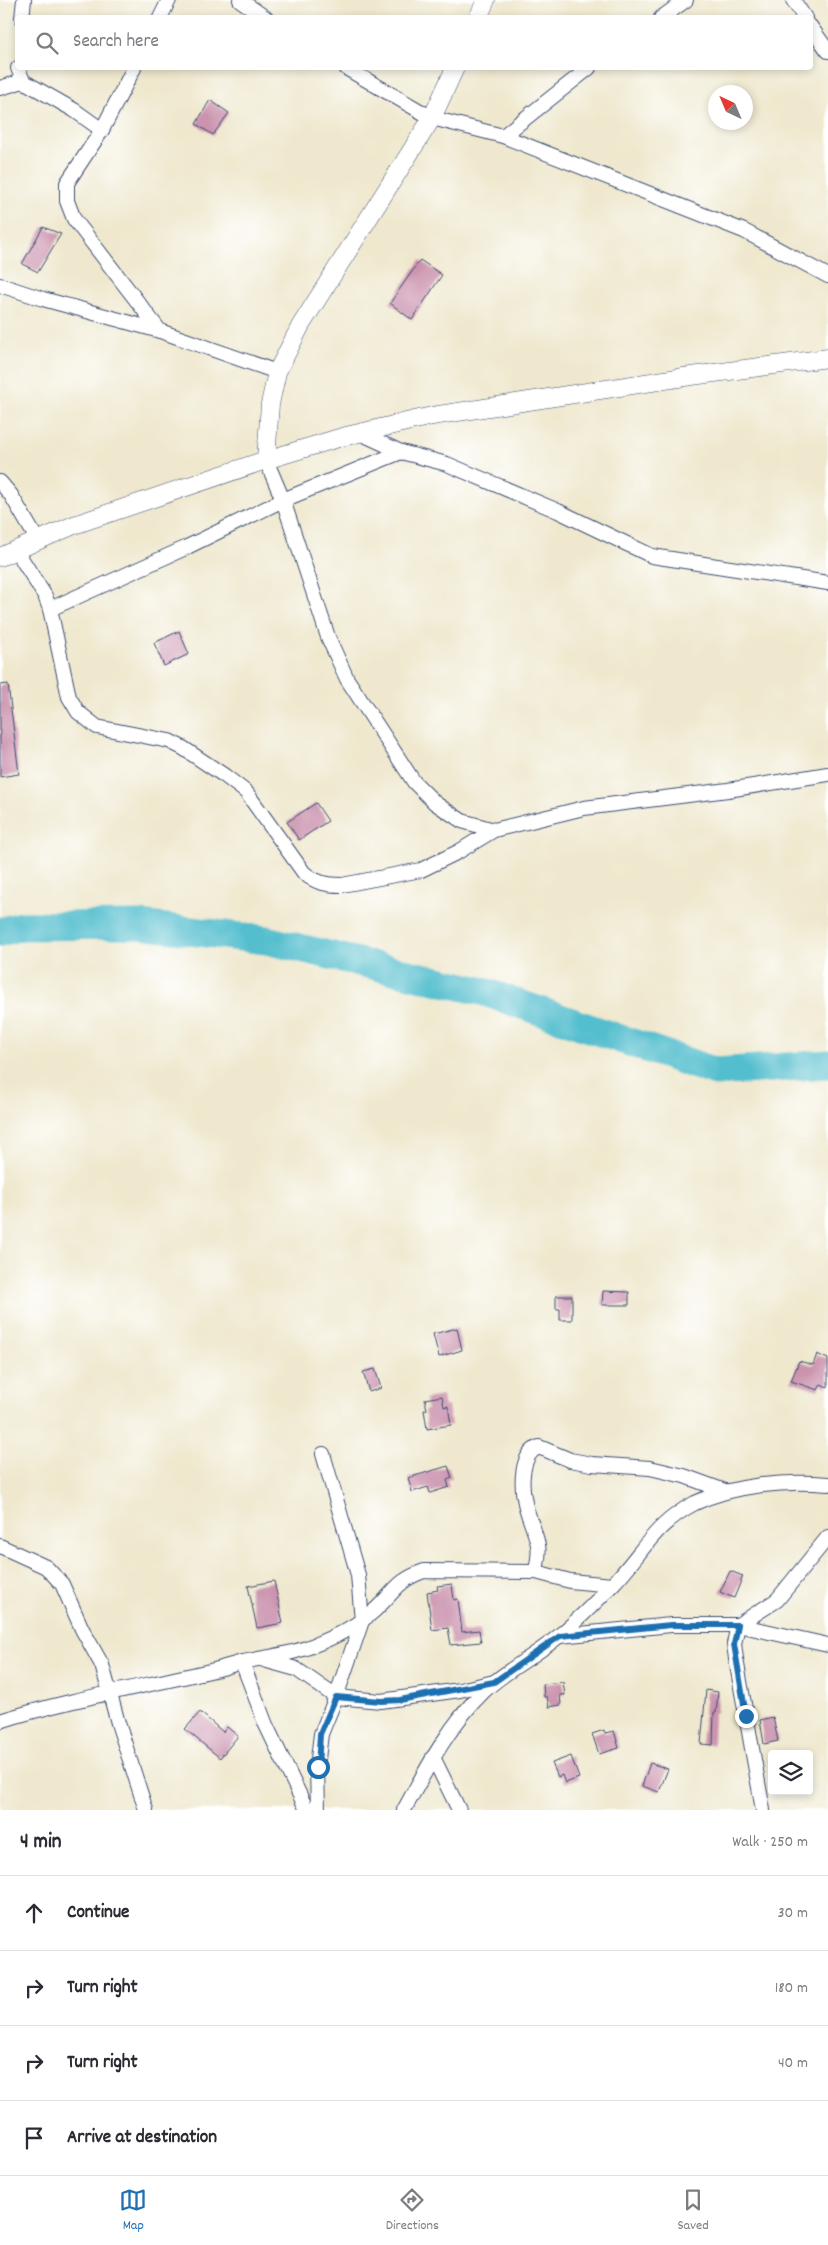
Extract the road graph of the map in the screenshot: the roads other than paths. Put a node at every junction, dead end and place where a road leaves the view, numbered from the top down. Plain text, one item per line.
1 (24, 0) edge
2 (169, 0) edge
3 (240, 0) edge
4 (486, 0) edge
5 (686, 0) edge
6 (793, 0) edge
7 (22, 15) edge
8 (162, 15) edge
9 (262, 15) edge
10 (479, 15) edge
11 (665, 15) edge
12 (803, 15) edge
13 (813, 30) edge
14 (828, 52) edge
15 (19, 70) edge
16 (133, 70) edge
17 (349, 70) edge
18 (454, 70) edge
19 (586, 70) edge
20 (23, 82) junction
21 (0, 88) edge
22 (432, 118) junction
23 (102, 130) junction
24 (503, 136) junction
25 (826, 272) edge
26 (0, 285) edge
27 (160, 331) junction
28 (828, 358) edge
29 (277, 372) junction
30 (360, 433) junction
31 (401, 452) junction
32 (266, 460) junction
33 (0, 482) edge
34 (283, 500) junction
35 (38, 541) junction
36 (8, 553) edge
37 (828, 583) edge
38 (50, 609) junction
39 (828, 774) edge
40 (494, 830) junction
41 (323, 1454) dead end
42 (828, 1484) edge
43 (724, 1491) junction
44 (828, 1537) edge
45 (0, 1546) edge
46 (536, 1572) junction
47 (612, 1584) junction
48 (362, 1621) junction
49 (738, 1625) junction
50 (560, 1636) junction
51 (828, 1645) edge
52 (261, 1659) junction
53 (242, 1662) junction
54 (494, 1682) junction
55 (110, 1691) junction
56 (336, 1697) junction
57 (0, 1721) edge
58 (433, 1757) junction
59 (146, 1810) edge
60 (307, 1810) edge
61 (318, 1810) edge
62 (404, 1810) edge
63 (459, 1810) edge
64 (763, 1810) edge

1 - 7 street
2 - 8 street
3 - 9 street
4 - 10 street
5 - 11 street
6 - 12 street
13 - 14 street
15 - 20 street
16 - 23 street
17 - 22 street
18 - 22 street
19 - 24 street
20 - 21 street
20 - 23 street
22 - 24 street
22 - 29 street
23 - 27 street
24 - 25 street
26 - 27 street
27 - 29 street
28 - 30 street
29 - 32 street
30 - 31 street
30 - 32 street
31 - 34 street
31 - 37 street
32 - 34 street
32 - 35 street
33 - 35 street
34 - 38 street
34 - 40 street
35 - 36 street
36 - 38 street
38 - 40 street
39 - 40 street
41 - 48 street
42 - 43 street
43 - 46 street
43 - 47 street
44 - 49 street
45 - 55 street
46 - 47 street
46 - 48 street
47 - 50 street
48 - 52 street
48 - 56 street
49 - 50 street
49 - 51 street
49 - 64 street
50 - 54 street
52 - 53 street
52 - 56 street
53 - 55 street
53 - 60 street
54 - 56 street
54 - 58 street
55 - 57 street
55 - 59 street
56 - 61 street
58 - 62 street
58 - 63 street

